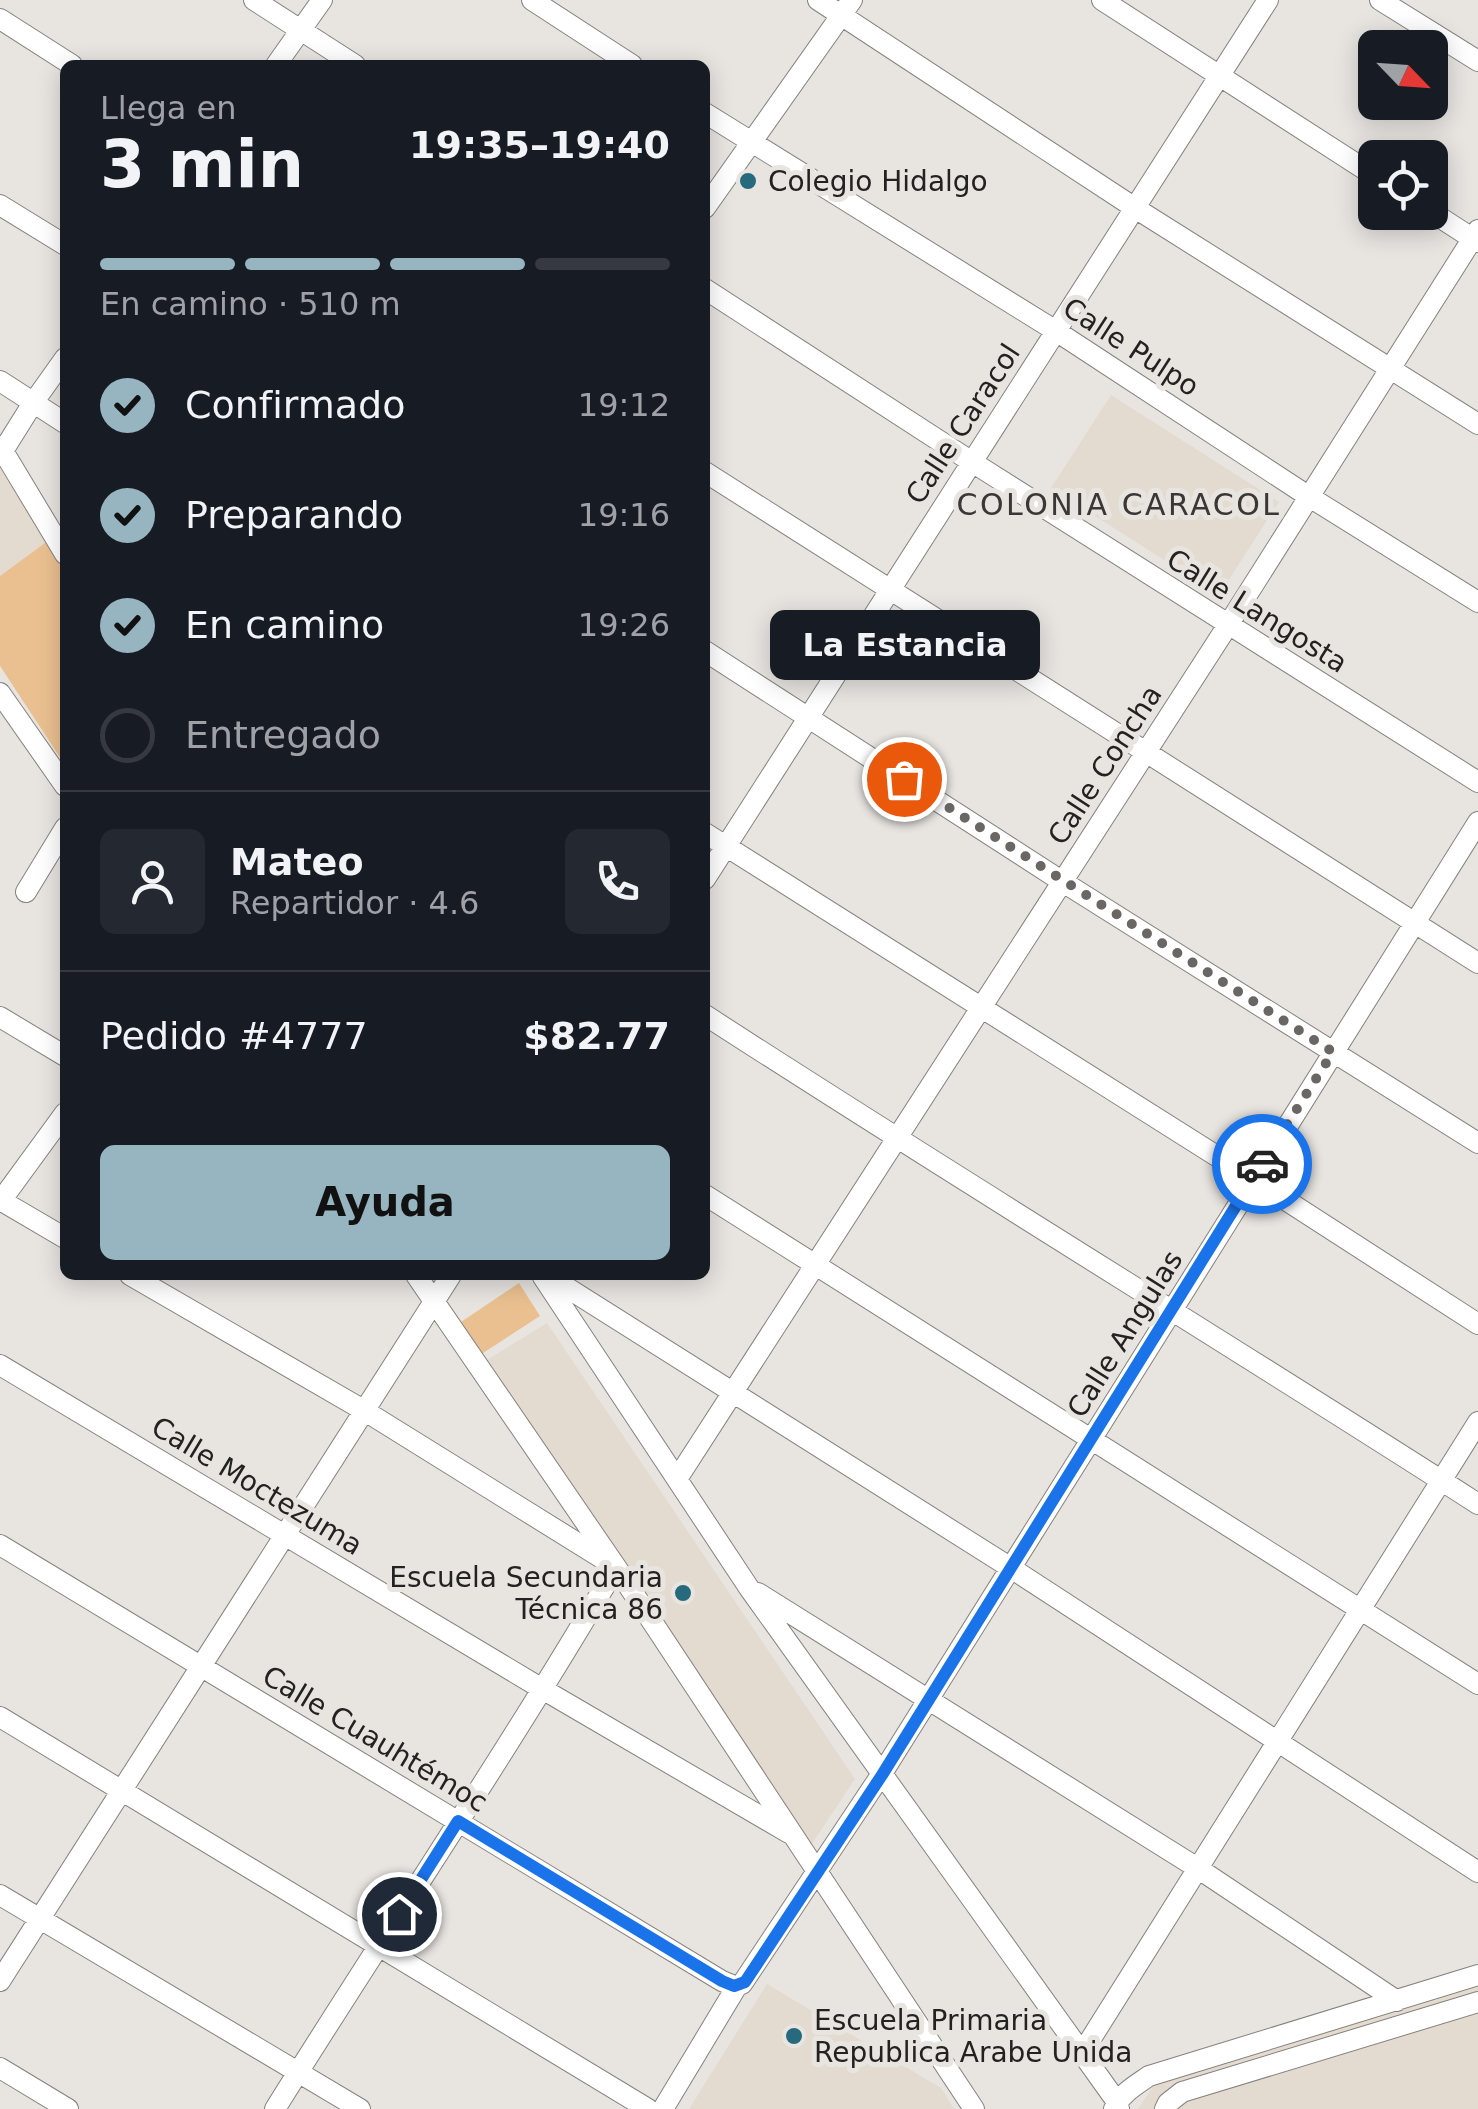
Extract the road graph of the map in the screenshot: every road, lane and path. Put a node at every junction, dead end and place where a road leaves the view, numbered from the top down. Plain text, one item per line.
1 (254, 0) edge
2 (322, 0) edge
3 (532, 0) edge
4 (818, 0) edge
5 (1102, 0) edge
6 (1268, 0) edge
7 (1380, 0) edge
8 (847, 8) edge
9 (0, 19) edge
10 (301, 30) junction
11 (64, 60) edge
12 (280, 60) edge
13 (347, 60) edge
14 (624, 60) edge
15 (1478, 61) edge
16 (1220, 75) junction
17 (710, 115) edge
18 (751, 143) junction
19 (1358, 165) edge
20 (710, 201) edge
21 (0, 204) edge
22 (1135, 208) junction
23 (1448, 221) edge
24 (1476, 237) edge
25 (60, 242) edge
26 (710, 292) edge
27 (1056, 331) junction
28 (60, 365) edge
29 (1390, 369) junction
30 (0, 381) edge
31 (33, 402) junction
32 (60, 421) edge
33 (1478, 424) edge
34 (2, 448) edge
35 (972, 462) junction
36 (710, 475) edge
37 (1308, 496) junction
38 (60, 546) edge
39 (889, 591) junction
40 (1478, 602) edge
41 (1228, 625) junction
42 (710, 655) edge
43 (0, 693) edge
44 (809, 717) junction
45 (1146, 750) junction
46 (60, 779) edge
47 (1478, 782) edge
48 (1478, 822) edge
49 (60, 836) edge
50 (710, 836) edge
51 (726, 846) junction
52 (710, 871) edge
53 (1063, 882) junction
54 (26, 892) dead end
55 (1416, 922) junction
56 (1478, 963) edge
57 (981, 1008) junction
58 (0, 1017) edge
59 (710, 1018) edge
60 (1333, 1052) junction
61 (60, 1053) edge
62 (60, 1120) edge
63 (897, 1139) junction
64 (1478, 1144) edge
65 (1253, 1179) junction
66 (710, 1198) edge
67 (0, 1201) edge
68 (60, 1235) edge
69 (815, 1266) junction
70 (139, 1280) edge
71 (419, 1280) edge
72 (448, 1280) edge
73 (547, 1280) edge
74 (552, 1280) edge
75 (434, 1302) junction
76 (1173, 1310) junction
77 (1478, 1324) edge
78 (0, 1365) edge
79 (734, 1394) junction
80 (365, 1411) junction
81 (1478, 1422) edge
82 (1092, 1442) junction
83 (677, 1479) junction
84 (1442, 1481) junction
85 (1478, 1504) edge
86 (284, 1535) junction
87 (0, 1545) edge
88 (616, 1568) junction
89 (1011, 1568) junction
90 (749, 1588) junction
91 (1361, 1611) junction
92 (202, 1666) junction
93 (1478, 1684) edge
94 (544, 1690) junction
95 (929, 1699) junction
96 (0, 1717) edge
97 (1278, 1742) junction
98 (882, 1775) junction
99 (121, 1790) junction
100 (458, 1821) junction
101 (796, 1837) junction
102 (1198, 1869) junction
103 (1478, 1872) edge
104 (818, 1873) junction
105 (0, 1895) edge
106 (40, 1919) junction
107 (380, 1945) junction
108 (1478, 1975) edge
109 (0, 1982) edge
110 (729, 1984) junction
111 (1398, 2000) junction
112 (1478, 2002) edge
113 (1082, 2053) junction
114 (0, 2068) edge
115 (298, 2072) junction
116 (1117, 2107) edge
117 (68, 2109) edge
118 (275, 2109) edge
119 (360, 2109) edge
120 (648, 2109) edge
121 (664, 2109) edge
122 (974, 2109) edge
123 (1165, 2109) edge

1 - 10 street
2 - 10 street
3 - 14 street
4 - 8 street
5 - 16 street
6 - 16 street, Calle Caracol
7 - 15 street
8 - 18 street
8 - 22 street
9 - 11 street
10 - 12 street
10 - 13 street
16 - 19 street
16 - 22 street, Calle Caracol
17 - 18 street, Calle Pulpo
18 - 20 street
18 - 27 street, Calle Pulpo
21 - 25 street
22 - 27 street, Calle Caracol
22 - 29 street
23 - 24 street
24 - 29 street, Calle Concha
26 - 35 street, Calle Langosta
27 - 35 street, Calle Caracol
27 - 37 street, Calle Pulpo
28 - 31 street
29 - 33 street
29 - 37 street, Calle Concha
30 - 31 street
31 - 32 street
31 - 34 street
34 - 38 street
35 - 39 street, Calle Caracol
35 - 41 street, Calle Langosta
36 - 39 street
37 - 40 street, Calle Pulpo
37 - 41 street, Calle Concha
39 - 44 street, Calle Caracol
39 - 45 street
41 - 45 street, Calle Concha
41 - 47 street, Calle Langosta
42 - 44 street
43 - 46 street
44 - 51 street, Calle Caracol
44 - 53 street
45 - 53 street, Calle Concha
45 - 55 street
48 - 55 street, Calle Angulas
49 - 54 street
50 - 51 street
51 - 52 street, Calle Caracol
51 - 57 street
53 - 57 street, Calle Concha
53 - 60 street
55 - 56 street
55 - 60 street, Calle Angulas
57 - 63 street, Calle Concha
57 - 65 street
58 - 61 street
59 - 63 street
60 - 64 street
60 - 65 street, Calle Angulas
62 - 67 street
63 - 69 street, Calle Concha
63 - 76 street
65 - 76 street, Calle Angulas
65 - 77 street
66 - 69 street
67 - 68 street
69 - 79 street, Calle Concha
69 - 82 street
70 - 80 street
71 - 75 street
72 - 75 street
73 - 83 street
74 - 79 street
75 - 80 street
75 - 88 street
76 - 82 street, Calle Angulas
76 - 84 street
78 - 86 street, Calle Moctezuma
79 - 83 street, Calle Concha
79 - 89 street
80 - 86 street
80 - 88 street
81 - 84 street
82 - 89 street, Calle Angulas
82 - 91 street
83 - 90 street
84 - 85 street
84 - 91 street
86 - 92 street
86 - 94 street, Calle Moctezuma
87 - 92 street, Calle Cuauhtémoc
88 - 94 street
88 - 101 street
89 - 95 street, Calle Angulas
89 - 97 street
90 - 95 street
90 - 98 street
91 - 93 street
91 - 97 street
92 - 99 street
92 - 100 street, Calle Cuauhtémoc
94 - 100 street
94 - 101 street, Calle Moctezuma
95 - 98 street, Calle Angulas
95 - 102 street
96 - 99 street
97 - 102 street
97 - 103 street
98 - 104 street, Calle Angulas
98 - 113 street
99 - 106 street
99 - 107 street
100 - 107 street
100 - 110 street, Calle Cuauhtémoc
101 - 104 street
102 - 111 street
102 - 113 street
104 - 110 street, Calle Angulas
104 - 122 street
105 - 106 street
106 - 109 street
106 - 115 street
107 - 115 street
107 - 120 street
108 - 111 street
110 - 121 street, Calle Angulas
111 - 116 street
112 - 123 street
113 - 116 street
114 - 117 street
115 - 118 street
115 - 119 street

